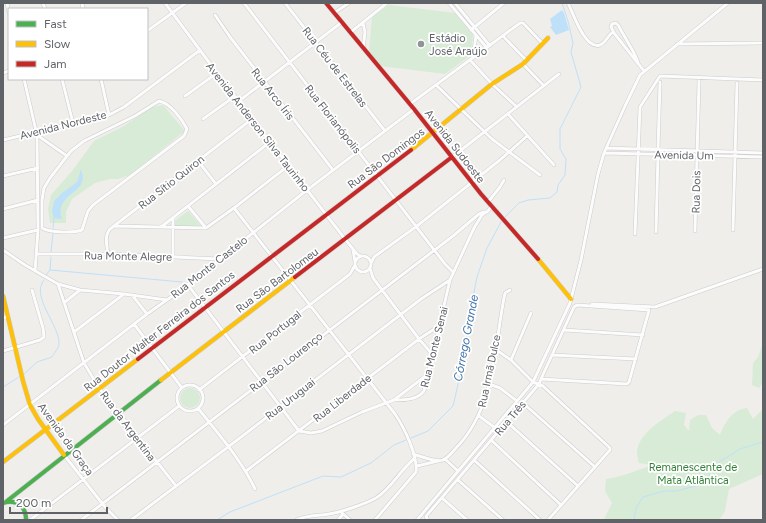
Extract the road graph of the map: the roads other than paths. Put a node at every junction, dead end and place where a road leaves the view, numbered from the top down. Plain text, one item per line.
1 (165, 3) edge
2 (186, 3) edge
3 (244, 3) edge
4 (285, 3) edge
5 (326, 3) edge
6 (349, 3) edge
7 (387, 3) edge
8 (450, 3) edge
9 (455, 3) edge
10 (504, 3) edge
11 (568, 3) edge
12 (728, 3) edge
13 (172, 13) junction
14 (334, 13) junction
15 (215, 16) dead end
16 (342, 22) junction
17 (363, 23) junction
18 (475, 27) junction
19 (148, 30) edge
20 (471, 30) junction
21 (351, 32) junction
22 (613, 32) junction
23 (476, 35) junction
24 (503, 36) junction
25 (548, 38) dead end
26 (316, 42) junction
27 (763, 43) edge
28 (543, 44) junction
29 (677, 44) junction
30 (489, 47) junction
31 (364, 48) junction
32 (200, 50) junction
33 (472, 59) junction
34 (524, 62) junction
35 (638, 62) junction
36 (290, 63) junction
37 (644, 71) junction
38 (217, 73) junction
39 (559, 74) dead end
40 (24, 80) edge
41 (62, 80) edge
42 (100, 80) edge
43 (763, 80) edge
44 (699, 81) dead end
45 (265, 82) junction
46 (660, 82) dead end
47 (737, 83) dead end
48 (436, 84) junction
49 (492, 84) junction
50 (543, 85) junction
51 (185, 96) dead end
52 (234, 96) junction
53 (239, 101) junction
54 (410, 104) junction
55 (517, 107) junction
56 (461, 108) junction
57 (414, 109) junction
58 (508, 114) junction
59 (109, 115) junction
60 (203, 119) dead end
61 (252, 119) junction
62 (73, 123) junction
63 (385, 131) junction
64 (484, 132) junction
65 (37, 133) junction
66 (433, 133) junction
67 (527, 136) junction
68 (3, 140) edge
69 (270, 142) junction
70 (606, 148) junction
71 (638, 150) junction
72 (658, 150) junction
73 (358, 151) junction
74 (509, 151) junction
75 (604, 153) junction
76 (697, 153) junction
77 (763, 153) edge
78 (637, 154) junction
79 (658, 154) junction
80 (734, 154) junction
81 (67, 156) junction
82 (452, 157) junction
83 (763, 158) edge
84 (198, 161) junction
85 (554, 165) dead end
86 (288, 166) junction
87 (38, 168) junction
88 (333, 170) junction
89 (540, 175) dead end
90 (3, 176) edge
91 (377, 176) junction
92 (504, 180) dead end
93 (472, 181) junction
94 (216, 184) junction
95 (307, 190) junction
96 (38, 200) junction
97 (396, 200) junction
98 (488, 202) junction
99 (188, 206) junction
100 (492, 206) junction
101 (234, 208) junction
102 (3, 209) edge
103 (487, 212) junction
104 (326, 215) junction
105 (173, 218) junction
106 (114, 226) junction
107 (417, 226) junction
108 (161, 227) junction
109 (172, 227) junction
110 (206, 228) junction
111 (38, 230) junction
112 (733, 230) dead end
113 (254, 232) junction
114 (656, 232) dead end
115 (695, 232) dead end
116 (635, 234) dead end
117 (3, 238) edge
118 (345, 239) junction
119 (3, 250) edge
120 (353, 250) junction
121 (435, 250) junction
122 (37, 254) junction
123 (108, 254) junction
124 (380, 254) junction
125 (272, 255) junction
126 (362, 256) junction
127 (173, 257) junction
128 (366, 257) junction
129 (220, 259) junction
130 (370, 262) junction
131 (355, 264) junction
132 (370, 268) junction
133 (763, 269) edge
134 (35, 271) junction
135 (362, 272) junction
136 (453, 272) junction
137 (350, 274) junction
138 (373, 278) junction
139 (291, 280) junction
140 (450, 280) junction
141 (58, 284) junction
142 (188, 285) junction
143 (32, 290) dead end
144 (80, 290) junction
145 (382, 290) junction
146 (510, 290) dead end
147 (124, 294) junction
148 (132, 295) junction
149 (3, 296) edge
150 (167, 300) junction
151 (571, 301) junction
152 (65, 302) junction
153 (310, 304) junction
154 (204, 308) junction
155 (531, 313) dead end
156 (147, 314) junction
157 (401, 314) junction
158 (8, 316) junction
159 (3, 318) edge
160 (134, 324) junction
161 (439, 326) junction
162 (329, 330) junction
163 (564, 330) junction
164 (74, 332) junction
165 (223, 332) junction
166 (643, 335) junction
167 (419, 339) junction
168 (16, 347) junction
169 (151, 348) junction
170 (495, 349) junction
171 (3, 351) edge
172 (432, 354) junction
173 (348, 355) junction
174 (552, 355) junction
175 (242, 357) junction
176 (636, 359) junction
177 (511, 360) junction
178 (84, 363) junction
179 (170, 373) junction
180 (428, 374) junction
181 (367, 379) junction
182 (541, 379) junction
183 (261, 382) junction
184 (533, 382) junction
185 (489, 384) junction
186 (539, 384) junction
187 (99, 388) junction
188 (182, 388) junction
189 (199, 390) junction
190 (394, 400) junction
191 (517, 401) junction
192 (385, 402) junction
193 (523, 402) junction
194 (30, 405) junction
195 (179, 406) junction
196 (280, 407) junction
197 (198, 408) junction
198 (118, 413) junction
199 (479, 416) junction
200 (209, 422) junction
201 (507, 422) junction
202 (3, 425) edge
203 (494, 428) junction
204 (45, 429) junction
205 (299, 431) junction
206 (137, 438) junction
207 (491, 440) junction
208 (228, 447) junction
209 (64, 454) junction
210 (414, 454) junction
211 (415, 458) junction
212 (445, 459) junction
213 (474, 460) junction
214 (439, 461) junction
215 (3, 462) edge
216 (156, 463) junction
217 (417, 466) junction
218 (595, 467) junction
219 (458, 471) junction
220 (246, 472) junction
221 (84, 479) junction
222 (458, 480) junction
223 (176, 486) junction
224 (578, 486) junction
225 (254, 489) dead end
226 (442, 498) junction
227 (5, 502) edge
228 (102, 504) junction
229 (561, 505) junction
230 (342, 513) junction
231 (299, 519) edge
232 (26, 520) edge
233 (30, 520) edge
234 (81, 520) edge
235 (118, 520) edge
236 (131, 520) edge
237 (338, 520) edge
238 (350, 520) edge
239 (375, 520) edge
240 (417, 520) edge
241 (428, 520) edge
242 (467, 520) edge
243 (503, 520) edge
244 (540, 520) edge
245 (548, 520) edge

1 - 13 street, Avenida Anderson Silva Taurinho
2 - 13 street
3 - 36 street, Rua Florianópolis
4 - 26 street, Rua Céu de Estrelas
5 - 14 street, Avenida Sudoeste
6 - 14 street
7 - 17 street
8 - 20 street
9 - 18 street
10 - 18 street
11 - 22 street
12 - 29 street
13 - 19 street
13 - 32 street, Avenida Anderson Silva Taurinho
14 - 16 street, Avenida Sudoeste
15 - 45 street, Rua Arco Íris
16 - 21 street, Avenida Sudoeste
16 - 26 street
17 - 21 street
17 - 31 street
18 - 20 street
18 - 30 street
20 - 23 street
21 - 31 street, Avenida Sudoeste
22 - 35 street
22 - 35 street
23 - 30 street
23 - 33 street
24 - 28 street
24 - 30 street
24 - 34 street
25 - 28 street, Rua São Domingos
26 - 36 street
26 - 63 street, Rua Céu de Estrelas
27 - 29 street
28 - 34 street, Rua São Domingos
29 - 37 street
30 - 33 street
31 - 54 street, Avenida Sudoeste
32 - 38 street, Avenida Anderson Silva Taurinho
32 - 59 street, Avenida Nordeste
33 - 48 street
33 - 49 street
34 - 49 street, Rua São Domingos
34 - 50 street
35 - 37 street
36 - 45 street
36 - 73 street, Rua Florianópolis
37 - 70 street
38 - 51 street
38 - 52 street, Avenida Anderson Silva Taurinho
39 - 50 street, Rua São Bartolomeu
40 - 65 street
41 - 62 street
42 - 59 street
43 - 71 street
44 - 76 street, Rua Dois
45 - 53 street
45 - 88 street, Rua Arco Íris
46 - 72 street
47 - 80 street
48 - 54 street
48 - 56 street
49 - 55 street
49 - 56 street, Rua São Domingos
50 - 55 street, Rua São Bartolomeu
52 - 53 street, Avenida Anderson Silva Taurinho
52 - 60 street
53 - 61 street, Avenida Anderson Silva Taurinho
54 - 57 street, Avenida Sudoeste
55 - 58 street, Rua São Bartolomeu
56 - 64 street
56 - 66 street, Rua São Domingos
57 - 63 street, Rua Monte Castelo
57 - 66 street, Avenida Sudoeste
58 - 64 street, Rua São Bartolomeu
58 - 67 street
59 - 62 street, Avenida Nordeste
61 - 69 street, Avenida Anderson Silva Taurinho
61 - 84 street, Rua Sítio Quiron
62 - 65 street, Avenida Nordeste
63 - 73 street, Rua Monte Castelo
64 - 74 street
64 - 82 street, Rua São Bartolomeu
65 - 68 street, Avenida Nordeste
65 - 81 street
65 - 87 street
66 - 82 street, Avenida Sudoeste
66 - 91 street, Rua São Domingos
67 - 74 street
67 - 85 street
69 - 86 street, Avenida Anderson Silva Taurinho
69 - 94 street
70 - 71 street, Avenida Um
70 - 75 street
71 - 72 street, Avenida Um
71 - 78 street
72 - 76 street, Avenida Um
73 - 88 street, Rua Monte Castelo
73 - 91 street, Rua Florianópolis
74 - 89 street
74 - 93 street
75 - 78 street, Avenida Um
75 - 151 street
76 - 79 street, Avenida Um
76 - 80 street, Avenida Um
76 - 115 street, Rua Dois
77 - 80 street, Avenida Um
78 - 79 street, Avenida Um
78 - 116 street
79 - 114 street
80 - 83 street, Avenida Um
80 - 112 street
81 - 81 street
82 - 93 street, Avenida Sudoeste
82 - 97 street, Rua São Bartolomeu
84 - 94 street
84 - 106 street, Rua Sítio Quiron
86 - 95 street, Avenida Anderson Silva Taurinho
86 - 101 street
87 - 90 street
87 - 96 street
88 - 95 street, Rua Monte Castelo
91 - 97 street, Rua Florianópolis
91 - 104 street, Rua São Domingos
92 - 98 street
93 - 98 street, Avenida Sudoeste
93 - 107 street
94 - 99 street
95 - 104 street, Avenida Anderson Silva Taurinho
95 - 113 street, Rua Monte Castelo
96 - 102 street
96 - 111 street
97 - 107 street, Rua Florianópolis
97 - 118 street, Rua São Bartolomeu
98 - 100 street, Avenida Sudoeste
99 - 105 street
99 - 110 street
100 - 103 street, Rua São Lourenço
100 - 151 street, Avenida Sudoeste
101 - 110 street
101 - 113 street
103 - 121 street, Rua São Lourenço
103 - 136 street
104 - 118 street, Avenida Anderson Silva Taurinho
104 - 125 street, Rua Doutor Walter Ferreira dos Santos
105 - 108 street
105 - 109 street
106 - 108 street
106 - 123 street
107 - 121 street, Rua Florianópolis
107 - 124 street
108 - 109 street
109 - 110 street
109 - 127 street
111 - 117 street
111 - 122 street
113 - 125 street
113 - 129 street, Rua Monte Castelo
118 - 120 street, Avenida Anderson Silva Taurinho
118 - 139 street, Rua São Bartolomeu
119 - 134 street
120 - 126 street
120 - 131 street
121 - 136 street, Rua Florianópolis
121 - 145 street, Rua São Lourenço
122 - 123 street, Rua Monte Alegre
122 - 134 street
123 - 127 street, Rua Monte Alegre
124 - 128 street
124 - 130 street
125 - 139 street
125 - 154 street, Rua Doutor Walter Ferreira dos Santos
126 - 128 street
126 - 131 street
127 - 129 street, Rua Monte Alegre
128 - 130 street
129 - 142 street, Rua Monte Castelo
130 - 132 street
131 - 135 street
131 - 137 street
132 - 135 street
132 - 138 street
133 - 151 street
134 - 141 street
135 - 137 street
135 - 138 street
136 - 140 street, Rua Monte Senai
137 - 153 street, Rua Portugal
138 - 145 street
139 - 153 street
139 - 165 street, Rua São Bartolomeu
140 - 157 street, Rua Uruguai
140 - 161 street, Rua Monte Senai
141 - 144 street
141 - 152 street, Rua da Argentina
142 - 150 street, Rua Monte Castelo
142 - 154 street
143 - 168 street
144 - 147 street
144 - 152 street
145 - 157 street
145 - 162 street, Rua São Lourenço
146 - 170 street, Rua Irmã Dulce
147 - 148 street
147 - 164 street
148 - 150 street
148 - 156 street
149 - 158 street, Avenida da Graça
150 - 156 street, Rua Monte Castelo
151 - 184 street
152 - 164 street, Rua da Argentina
153 - 162 street
153 - 175 street, Rua Portugal
154 - 165 street
154 - 169 street, Rua Doutor Walter Ferreira dos Santos
155 - 177 street
156 - 160 street, Rua Monte Castelo
157 - 167 street
157 - 173 street, Rua Uruguai
158 - 159 street
158 - 168 street, Avenida da Graça
160 - 169 street
160 - 178 street, Rua Monte Castelo
161 - 167 street, Rua Liberdade
161 - 172 street, Rua Monte Senai
162 - 173 street
162 - 183 street, Rua São Lourenço
163 - 166 street
163 - 166 street, Rua Três
163 - 174 street, Rua Três
164 - 178 street, Rua da Argentina
165 - 175 street
165 - 179 street, Rua São Bartolomeu
166 - 176 street
167 - 172 street
167 - 181 street, Rua Liberdade
168 - 171 street
168 - 194 street, Avenida da Graça
169 - 179 street
169 - 187 street, Rua Doutor Walter Ferreira dos Santos
170 - 177 street
170 - 185 street, Rua Irmã Dulce
172 - 180 street, Rua Monte Senai
173 - 181 street
173 - 196 street, Rua Uruguai
174 - 176 street
174 - 182 street, Rua Três
175 - 183 street
175 - 189 street, Rua Portugal
176 - 182 street
177 - 184 street
178 - 187 street, Rua da Argentina
178 - 194 street, Rua Monte Castelo
179 - 188 street
179 - 198 street, Rua São Bartolomeu
180 - 190 street
180 - 190 street, Rua Monte Senai
181 - 192 street
181 - 205 street, Rua Liberdade
182 - 186 street, Rua Três
183 - 196 street
183 - 200 street, Rua São Lourenço
184 - 186 street
184 - 191 street
185 - 191 street
185 - 199 street, Rua Irmã Dulce
186 - 193 street, Rua Três
186 - 218 street
187 - 198 street, Rua da Argentina
187 - 204 street, Rua Doutor Walter Ferreira dos Santos
188 - 189 street
188 - 195 street
189 - 197 street
190 - 192 street
191 - 203 street
192 - 205 street
192 - 210 street
193 - 201 street, Rua Três
193 - 218 street
194 - 202 street, Rua Monte Castelo
194 - 204 street, Avenida da Graça
195 - 197 street
195 - 206 street
196 - 205 street
196 - 208 street, Rua Uruguai
197 - 200 street
198 - 206 street, Rua da Argentina
198 - 209 street, Rua São Bartolomeu
199 - 203 street
199 - 212 street, Rua Irmã Dulce
200 - 208 street
200 - 216 street, Rua São Lourenço
201 - 207 street, Rua Três
201 - 224 street
203 - 219 street
204 - 209 street, Avenida da Graça
204 - 215 street, Rua Doutor Walter Ferreira dos Santos
205 - 220 street, Rua Liberdade
206 - 216 street, Rua da Argentina
206 - 221 street
207 - 213 street, Rua Três
207 - 229 street
208 - 220 street
208 - 223 street, Rua Uruguai
209 - 221 street, Avenida da Graça
209 - 227 street, Rua São Bartolomeu
210 - 211 street
210 - 214 street
211 - 217 street
211 - 230 street
212 - 214 street, Rua Irmã Dulce
212 - 219 street
213 - 222 street, Rua Três
213 - 244 street
214 - 217 street, Rua Irmã Dulce
216 - 223 street, Rua da Argentina
216 - 228 street, Rua São Lourenço
217 - 239 street
218 - 224 street
219 - 240 street
220 - 225 street
221 - 228 street, Avenida da Graça
221 - 233 street
222 - 226 street, Rua Três
222 - 243 street
223 - 236 street, Rua Uruguai
224 - 229 street
226 - 241 street, Rua Três
226 - 242 street
227 - 232 street
228 - 234 street, Rua São Lourenço
228 - 235 street, Avenida da Graça
229 - 245 street
230 - 231 street
230 - 237 street
230 - 238 street

